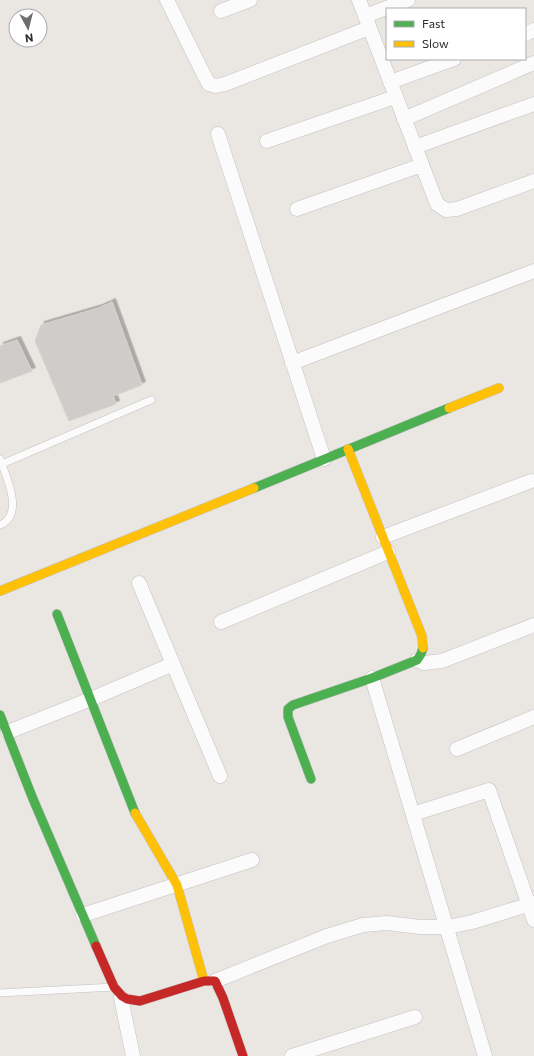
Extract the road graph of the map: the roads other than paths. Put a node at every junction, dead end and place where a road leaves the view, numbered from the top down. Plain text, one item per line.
1 (167, 0) edge
2 (250, 0) edge
3 (358, 0) edge
4 (408, 0) edge
5 (393, 8) edge
6 (221, 10) dead end
7 (386, 12) edge
8 (367, 22) junction
9 (451, 60) edge
10 (534, 63) edge
11 (390, 82) junction
12 (395, 96) junction
13 (534, 104) edge
14 (404, 119) junction
15 (218, 134) dead end
16 (267, 141) dead end
17 (415, 147) junction
18 (422, 165) junction
19 (534, 181) edge
20 (297, 209) dead end
21 (534, 271) edge
22 (292, 363) junction
23 (499, 388) dead end
24 (151, 400) dead end
25 (348, 449) junction
26 (324, 459) junction
27 (1, 462) edge
28 (531, 481) dead end
29 (0, 525) edge
30 (383, 537) junction
31 (388, 552) junction
32 (139, 583) dead end
33 (0, 591) edge
34 (57, 614) dead end
35 (222, 622) dead end
36 (534, 626) edge
37 (417, 660) junction
38 (173, 664) junction
39 (372, 678) junction
40 (91, 699) junction
41 (0, 715) edge
42 (534, 717) edge
43 (8, 732) junction
44 (457, 749) dead end
45 (220, 776) dead end
46 (311, 779) dead end
47 (413, 814) junction
48 (252, 860) dead end
49 (177, 885) junction
50 (531, 903) edge
51 (83, 915) junction
52 (534, 920) edge
53 (448, 928) junction
54 (210, 981) junction
55 (117, 992) junction
56 (0, 993) edge
57 (415, 1017) dead end
58 (133, 1056) edge
59 (243, 1056) edge
60 (292, 1056) edge
61 (485, 1056) edge

1 - 8 street
2 - 6 street
3 - 8 street
4 - 5 street
7 - 8 street
8 - 11 street
9 - 11 street
10 - 14 street
11 - 12 street
12 - 14 street
12 - 16 street
13 - 17 street
14 - 17 street
15 - 22 street
17 - 18 street
18 - 19 street
18 - 20 street
21 - 22 street
22 - 26 street
23 - 25 street
24 - 27 lane
25 - 26 street
25 - 30 street
26 - 33 street
27 - 29 lane
28 - 30 street
30 - 31 street
31 - 35 street
31 - 37 street
32 - 38 street
34 - 40 street
36 - 37 street
37 - 39 street
38 - 40 street
38 - 45 street
39 - 46 street
39 - 47 street
40 - 43 street
40 - 49 street
41 - 43 street
42 - 44 street
43 - 51 street
47 - 50 street
47 - 53 street
48 - 49 street
49 - 51 street
49 - 54 street
50 - 52 street
50 - 53 street
51 - 55 street
53 - 54 street
53 - 61 street
54 - 55 street
54 - 59 street
55 - 56 lane
55 - 58 street
57 - 60 street

